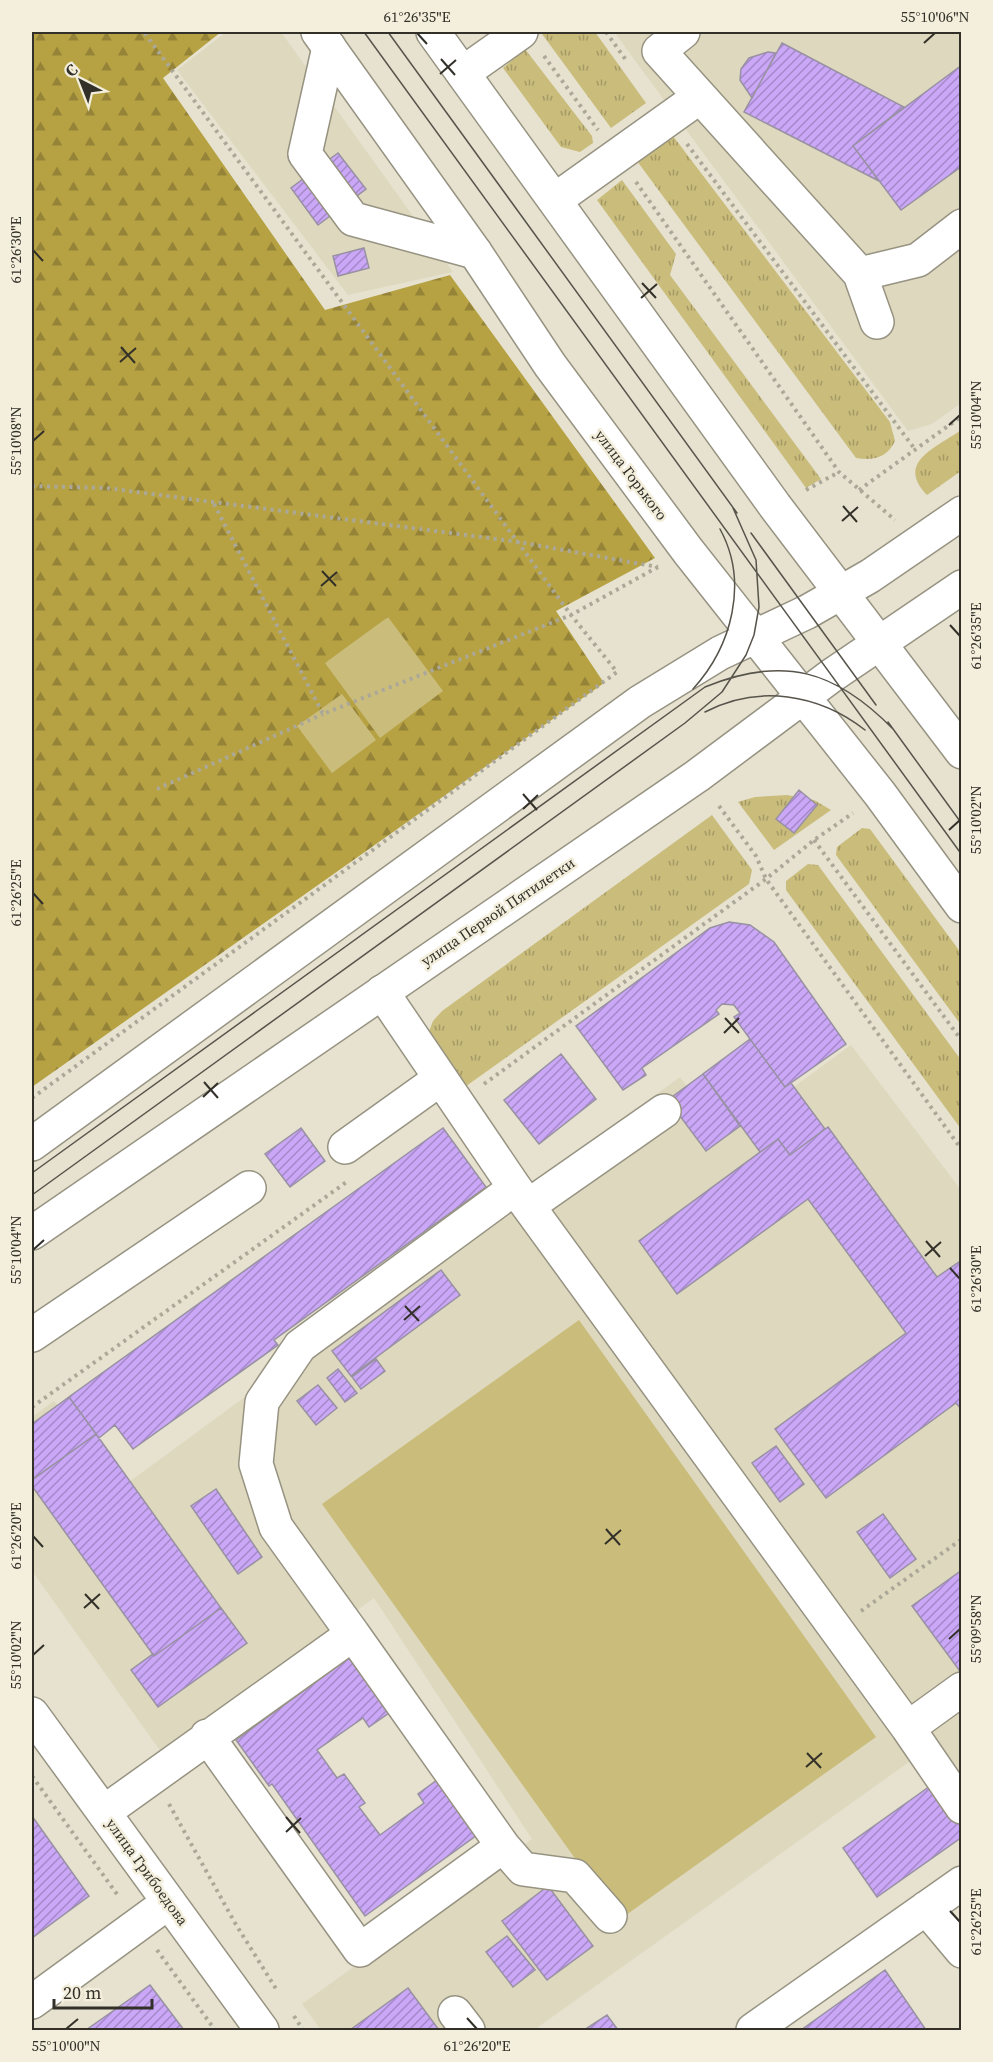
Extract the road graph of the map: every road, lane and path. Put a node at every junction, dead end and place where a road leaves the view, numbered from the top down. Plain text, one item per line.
1 (144, 32) edge
2 (432, 32) edge
3 (606, 32) edge
4 (683, 32) edge
5 (324, 39) edge
6 (530, 41) edge
7 (627, 61) dead end
8 (463, 73) junction
9 (698, 98) junction
10 (669, 119) junction
11 (617, 156) junction
12 (555, 200) junction
13 (962, 226) edge
14 (475, 252) junction
15 (860, 274) junction
16 (877, 322) dead end
17 (962, 416) edge
18 (914, 448) junction
19 (839, 471) junction
20 (32, 486) edge
21 (806, 490) dead end
22 (859, 490) junction
23 (214, 504) junction
24 (962, 513) edge
25 (896, 521) dead end
26 (519, 542) junction
27 (962, 587) edge
28 (842, 593) junction
29 (571, 615) junction
30 (754, 635) junction
31 (879, 643) junction
32 (802, 698) junction
33 (323, 714) junction
34 (962, 752) edge
35 (157, 789) dead end
36 (719, 806) dead end
37 (814, 840) dead end
38 (962, 906) edge
39 (382, 992) junction
40 (962, 1041) edge
41 (440, 1079) junction
42 (32, 1098) edge
43 (664, 1111) dead end
44 (32, 1144) edge
45 (345, 1147) dead end
46 (962, 1150) edge
47 (249, 1188) dead end
48 (521, 1197) junction
49 (32, 1233) edge
50 (32, 1335) edge
51 (962, 1539) edge
52 (836, 1629) junction
53 (352, 1634) junction
54 (962, 1689) edge
55 (32, 1714) edge
56 (908, 1728) junction
57 (207, 1736) junction
58 (154, 1776) junction
59 (962, 1807) edge
60 (104, 1812) junction
61 (503, 1846) junction
62 (962, 1883) edge
63 (169, 1902) junction
64 (926, 1908) junction
65 (610, 1916) dead end
66 (962, 1951) edge
67 (284, 2000) dead end
68 (32, 2002) edge
69 (290, 2010) dead end
70 (262, 2031) edge
71 (303, 2031) edge
72 (753, 2031) edge

1 - 26 path
2 - 8 main road
3 - 7 path
4 - 9 main road
5 - 14 main road, улица Горького
5 - 14 main road
6 - 8 main road
6 - 11 path
8 - 12 main road
9 - 10 main road
9 - 15 main road
10 - 11 main road
10 - 18 path
11 - 12 main road
11 - 19 path
12 - 28 main road
13 - 15 main road
14 - 30 main road, улица Горького
15 - 16 main road
17 - 18 path
18 - 22 path
19 - 21 path
19 - 22 path
20 - 23 path
22 - 25 path
23 - 26 path
23 - 33 path
24 - 28 main road
26 - 29 path
26 - 29 path
27 - 31 main road, улица Первой Пятилетки
28 - 30 main road
28 - 31 main road
29 - 33 path
29 - 42 path
30 - 32 main road, улица Горького
30 - 44 main road
31 - 32 main road, улица Первой Пятилетки
31 - 34 main road
32 - 38 main road, улица Горького
32 - 39 main road, улица Первой Пятилетки
33 - 35 path
36 - 46 path
37 - 40 path
39 - 41 main road
39 - 49 main road, улица Первой Пятилетки
41 - 45 main road
41 - 48 main road
43 - 48 main road
47 - 50 main road
48 - 52 main road
48 - 53 main road
51 - 52 path
52 - 56 main road
53 - 57 main road
53 - 61 main road
54 - 56 main road
55 - 60 main road, улица Грибоедова
56 - 59 main road
57 - 58 main road
57 - 61 main road
58 - 60 main road
58 - 67 path
60 - 63 main road, улица Грибоедова
61 - 65 main road
62 - 64 main road
63 - 68 main road
63 - 70 main road, улица Грибоедова
64 - 66 main road
64 - 72 main road
69 - 71 path

